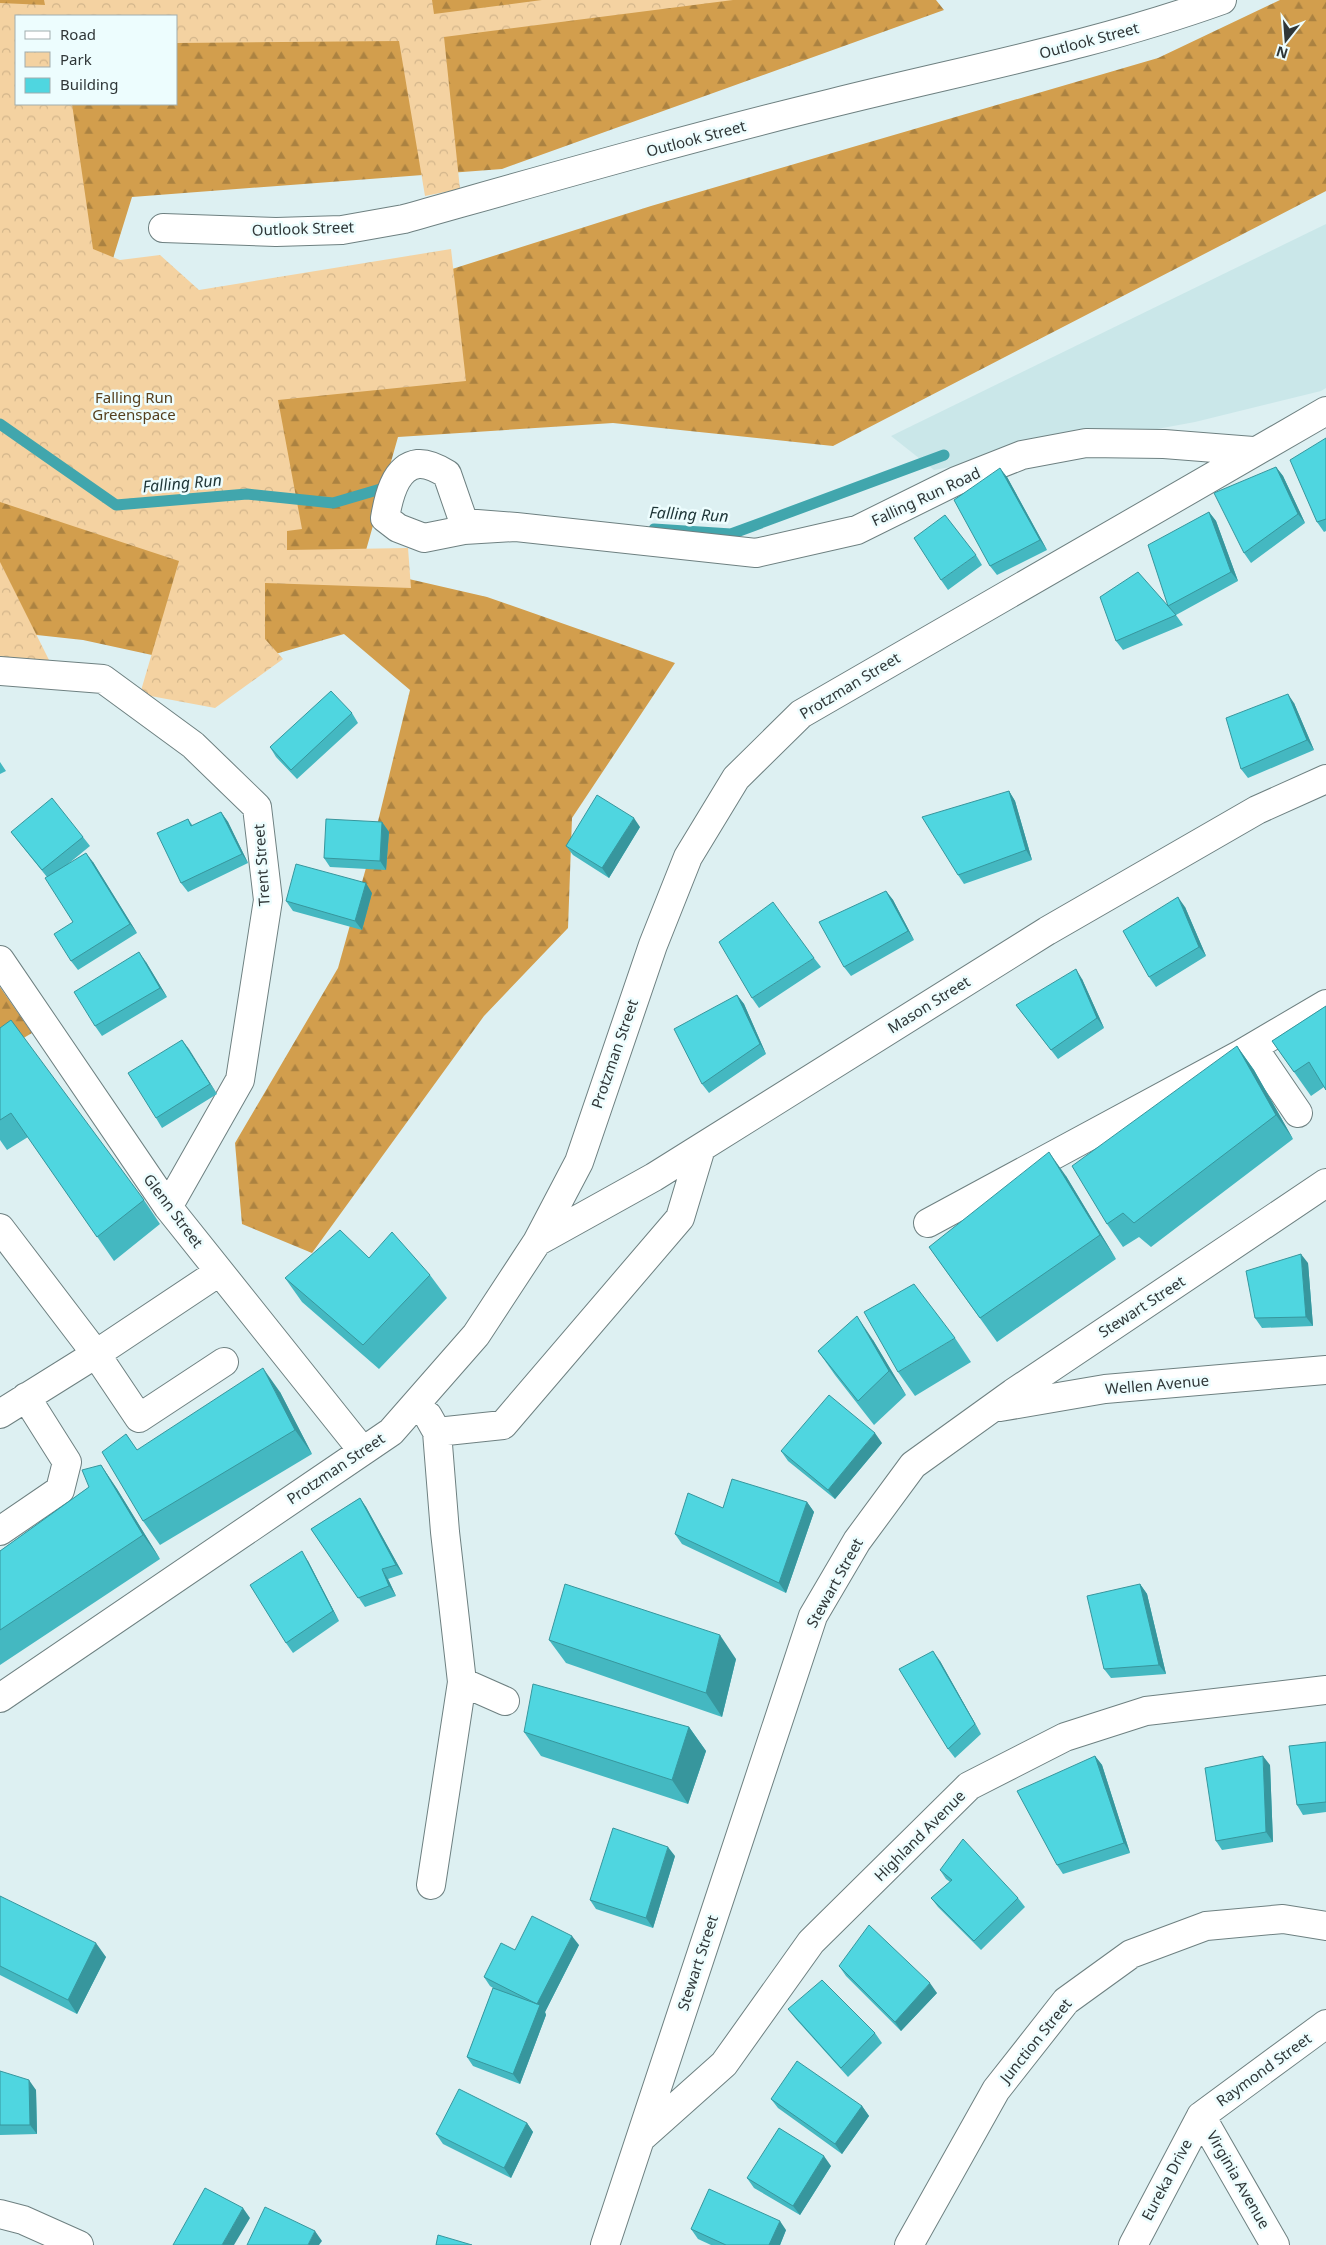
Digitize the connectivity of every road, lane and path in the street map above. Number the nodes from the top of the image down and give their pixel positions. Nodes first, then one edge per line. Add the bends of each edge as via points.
1 (1222, 0) edge
2 (163, 228) dead end
3 (1326, 411) edge
4 (1253, 451) junction
5 (516, 527) dead end
6 (0, 671) edge
7 (1326, 779) edge
8 (0, 960) edge
9 (1326, 1004) edge
10 (1253, 1047) junction
11 (1298, 1114) edge
12 (702, 1148) junction
13 (1326, 1183) edge
14 (168, 1207) junction
15 (928, 1223) dead end
16 (0, 1228) edge
17 (537, 1242) junction
18 (219, 1272) junction
19 (96, 1354) junction
20 (224, 1362) dead end
21 (1326, 1370) edge
22 (26, 1397) junction
23 (418, 1400) junction
24 (990, 1409) junction
25 (0, 1414) edge
26 (437, 1432) junction
27 (362, 1450) junction
28 (0, 1531) edge
29 (462, 1682) junction
30 (1326, 1690) edge
31 (0, 1698) edge
32 (505, 1702) dead end
33 (431, 1886) dead end
34 (1326, 1926) edge
35 (1326, 2024) edge
36 (1201, 2116) junction
37 (640, 2139) junction
38 (0, 2214) edge
39 (79, 2245) edge
40 (605, 2245) edge
41 (909, 2245) edge
42 (1133, 2245) edge
43 (1275, 2245) edge

1 - 2 street, Outlook Street via 1069,48 829,103 404,218 342,230 276,232
3 - 4 street
4 - 5 street, Falling Run Road via 1164,444 1086,443 1022,455 956,481 857,530 756,553
4 - 17 street, Protzman Street via 801,714 736,778 688,856 653,945 578,1162
6 - 14 street, Trent Street via 103,679 193,745 257,807 268,900 240,1080
7 - 12 street, Mason Street via 1257,810 1047,932
8 - 14 street, Glenn Street
9 - 10 street
10 - 11 street
10 - 15 street
12 - 17 street, Mason Street
12 - 26 street via 680,1218 503,1425
13 - 24 street, Stewart Street
14 - 18 street, Glenn Street
16 - 19 street
17 - 23 street, Protzman Street via 476,1336
18 - 19 street
18 - 27 street, Glenn Street
19 - 20 street via 140,1418
19 - 22 street
21 - 24 street, Wellen Avenue via 1105,1389
22 - 25 street
22 - 28 street via 67,1462 60,1490
23 - 26 street
23 - 27 street, Protzman Street via 391,1432
24 - 37 street, Stewart Street via 913,1465 858,1541 813,1616
26 - 29 street
27 - 31 street, Protzman Street
29 - 32 street
29 - 33 street
30 - 37 street, Highland Avenue via 1146,1711 1064,1737 970,1786 811,1942 724,2064
34 - 41 street, Junction Street via 1283,1920 1206,1926 1131,1954 1066,2001 996,2090
35 - 36 street, Raymond Street
36 - 42 street, Eureka Drive
36 - 43 street, Virginia Avenue
37 - 40 street, Stewart Street
38 - 39 street via 23,2220

